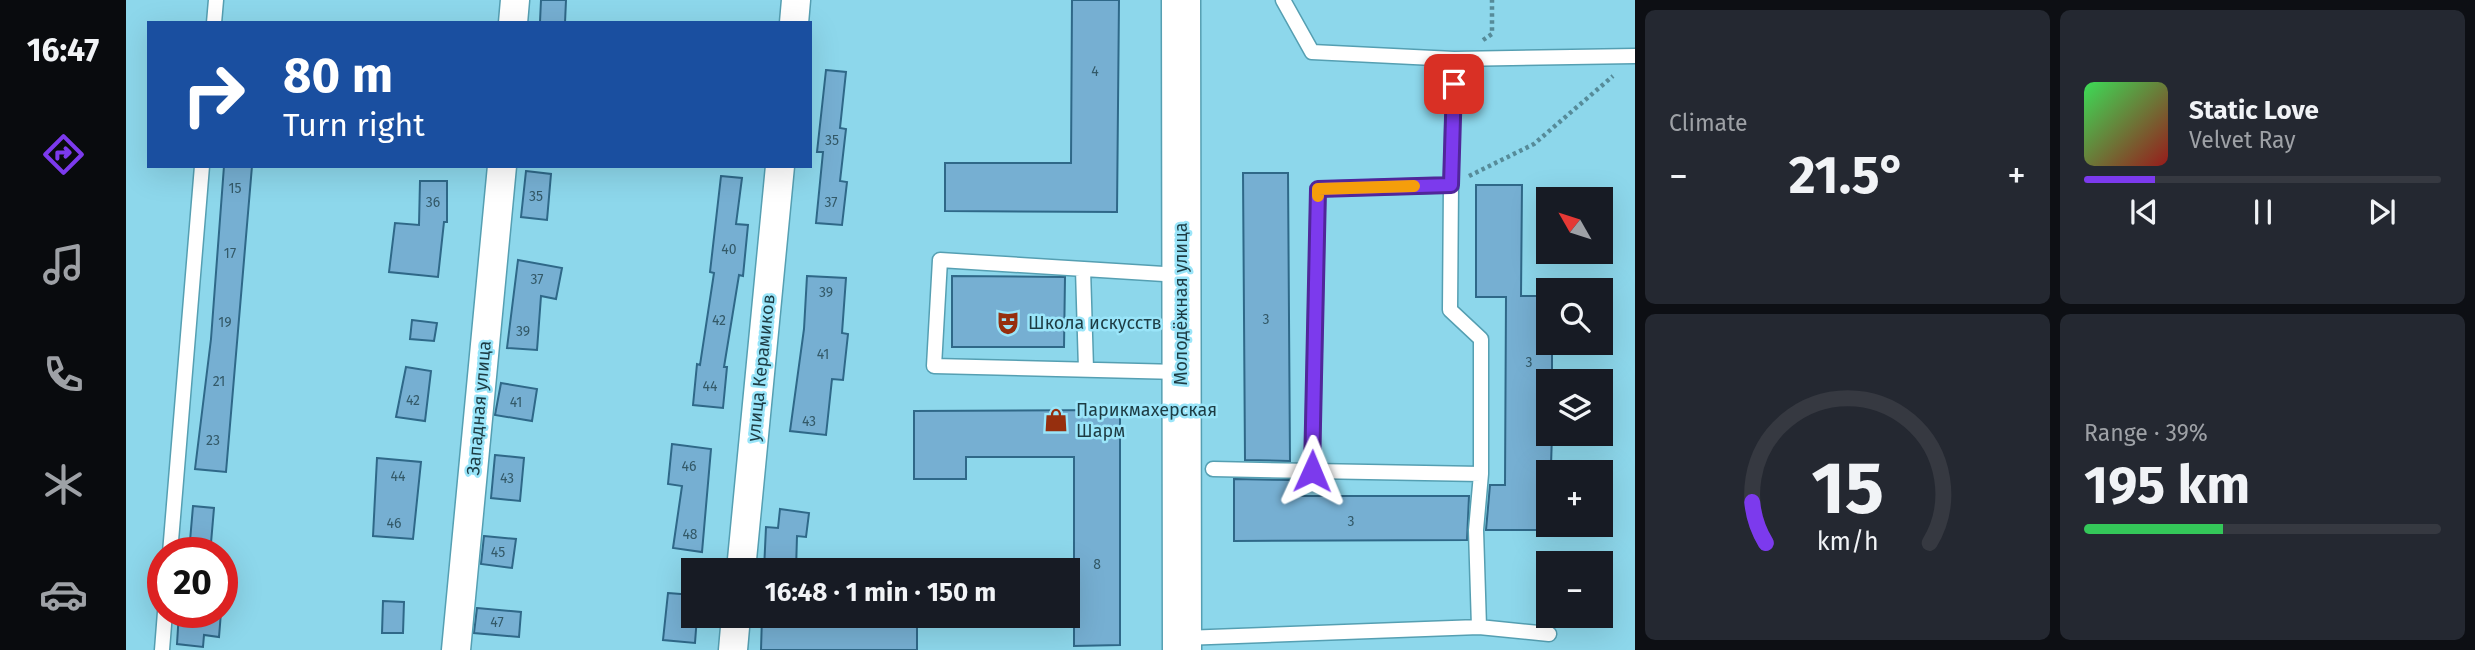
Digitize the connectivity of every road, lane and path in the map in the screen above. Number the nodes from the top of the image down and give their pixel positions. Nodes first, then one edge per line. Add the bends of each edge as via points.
1 (216, 0) edge
2 (515, 0) edge
3 (796, 0) edge
4 (1181, 0) edge
5 (1283, 0) edge
6 (1492, 0) edge
7 (214, 21) edge
8 (513, 21) edge
9 (794, 21) edge
10 (1635, 55) edge
11 (1454, 59) junction
12 (1615, 74) dead end
13 (202, 168) edge
14 (502, 168) edge
15 (780, 168) edge
16 (1451, 185) junction
17 (1083, 269) junction
18 (1181, 275) junction
19 (1086, 369) junction
20 (1181, 373) junction
21 (1213, 469) dead end
22 (1312, 471) junction
23 (1481, 474) junction
24 (171, 537) edge
25 (742, 558) edge
26 (164, 628) edge
27 (735, 628) edge
28 (1479, 628) junction
29 (1549, 634) dead end
30 (1182, 644) edge
31 (162, 650) edge
32 (456, 650) edge
33 (733, 650) edge

1 - 7 lane
2 - 8 street
3 - 9 street
4 - 18 street, Молодёжная улица
5 - 11 lane via 1312,52
6 - 11 path via 1492,34
10 - 11 lane
11 - 16 lane
12 - 16 path via 1534,144
13 - 24 lane
14 - 32 street, Западная улица
15 - 25 street, улица Керамиков
16 - 22 lane via 1318,189
16 - 23 lane via 1450,310 1481,339
17 - 18 lane
17 - 19 lane
17 - 19 lane via 940,260 934,366
18 - 20 street, Молодёжная улица
19 - 20 lane
20 - 30 street, Молодёжная улица
21 - 22 lane
22 - 23 lane
23 - 28 lane via 1476,530
26 - 31 lane
27 - 33 street
28 - 29 lane
28 - 30 lane

